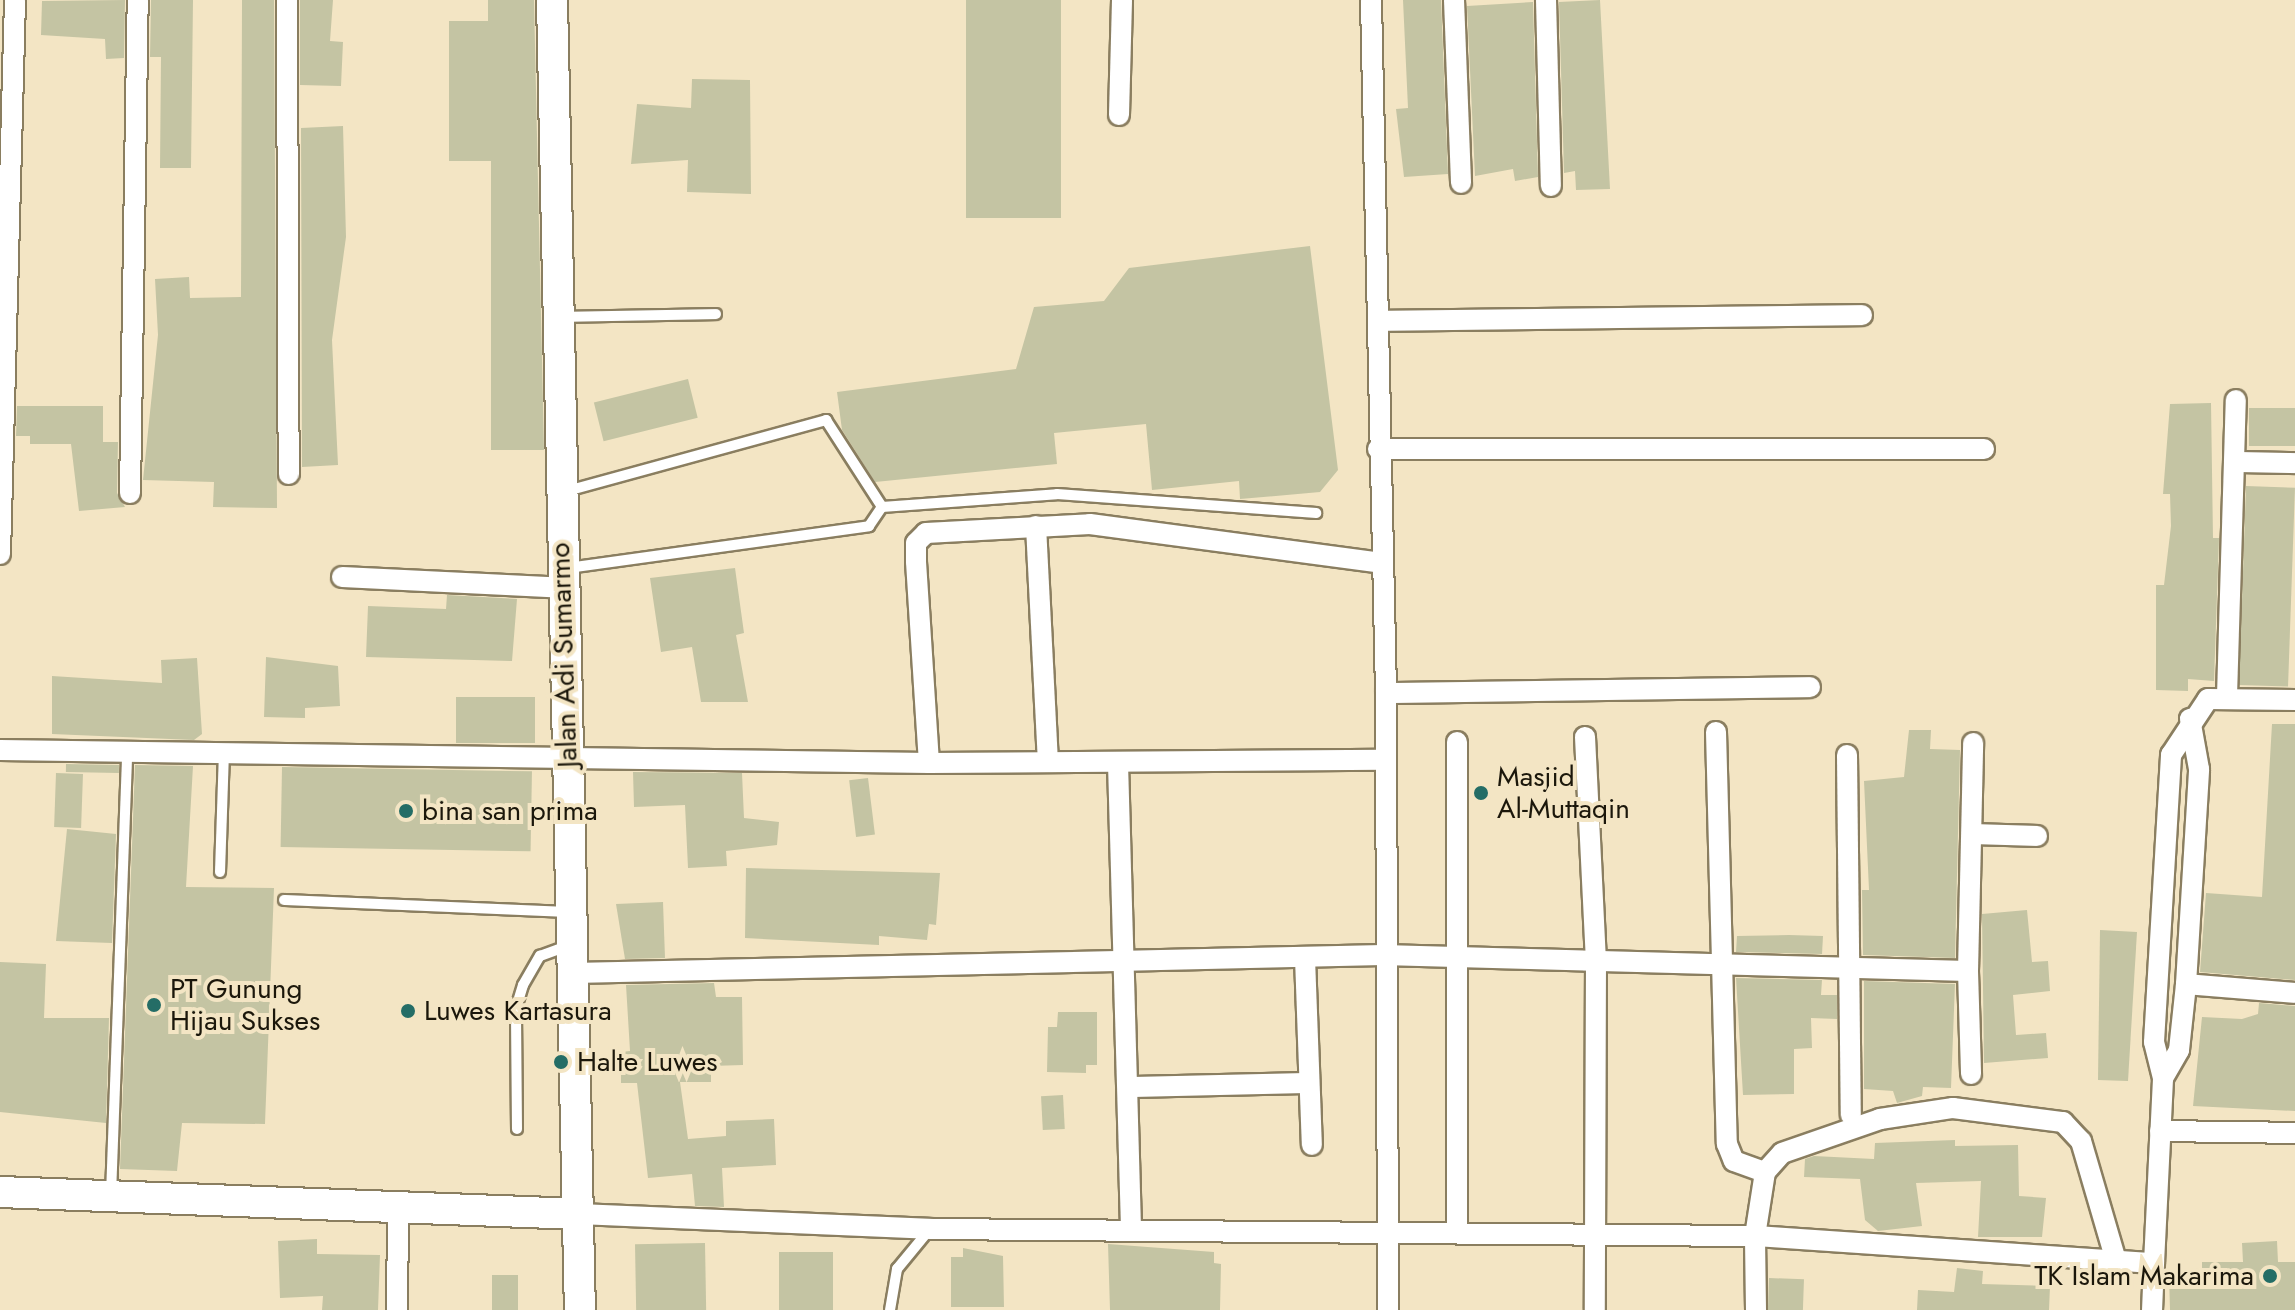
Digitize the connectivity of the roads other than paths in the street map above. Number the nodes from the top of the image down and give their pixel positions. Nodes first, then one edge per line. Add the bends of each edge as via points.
1 (15, 0) edge
2 (138, 0) edge
3 (287, 0) edge
4 (552, 0) edge
5 (1122, 0) edge
6 (1371, 0) edge
7 (1454, 0) edge
8 (1546, 0) edge
9 (1119, 115) dead end
10 (1461, 183) dead end
11 (1551, 186) dead end
12 (716, 314) dead end
13 (1862, 315) dead end
14 (556, 317) junction
15 (1379, 321) junction
16 (2236, 400) dead end
17 (1378, 449) junction
18 (1984, 449) dead end
19 (2236, 462) junction
20 (2295, 463) edge
21 (289, 474) dead end
22 (559, 475) junction
23 (130, 493) dead end
24 (882, 507) junction
25 (1316, 513) dead end
26 (1036, 526) junction
27 (0, 554) edge
28 (1381, 563) junction
29 (342, 577) dead end
30 (563, 578) junction
31 (1810, 687) dead end
32 (1386, 693) junction
33 (2227, 696) junction
34 (2295, 700) edge
35 (2190, 719) junction
36 (1716, 732) dead end
37 (1585, 737) dead end
38 (1457, 742) dead end
39 (1973, 743) dead end
40 (0, 750) edge
41 (127, 752) junction
42 (224, 754) junction
43 (1847, 755) dead end
44 (567, 759) junction
45 (1383, 760) junction
46 (1048, 761) junction
47 (929, 763) junction
48 (1118, 763) junction
49 (1974, 834) junction
50 (2037, 836) dead end
51 (220, 872) dead end
52 (2161, 898) junction
53 (284, 900) dead end
54 (2190, 900) junction
55 (571, 912) junction
56 (1383, 955) junction
57 (1454, 955) junction
58 (1305, 958) junction
59 (572, 959) junction
60 (1596, 960) junction
61 (1725, 964) junction
62 (1126, 965) junction
63 (1849, 970) junction
64 (1968, 971) junction
65 (2186, 984) junction
66 (2295, 993) edge
67 (1971, 1074) dead end
68 (2163, 1078) junction
69 (1307, 1083) junction
70 (1132, 1087) junction
71 (1851, 1115) dead end
72 (517, 1129) dead end
73 (2160, 1131) junction
74 (2295, 1133) edge
75 (1312, 1145) dead end
76 (1765, 1172) junction
77 (0, 1192) edge
78 (111, 1197) junction
79 (398, 1210) junction
80 (577, 1214) junction
81 (1131, 1226) junction
82 (1384, 1228) junction
83 (930, 1229) junction
84 (1457, 1230) junction
85 (1595, 1231) junction
86 (1755, 1236) junction
87 (2116, 1261) junction
88 (2154, 1263) junction
89 (397, 1310) edge
90 (580, 1310) edge
91 (890, 1310) edge
92 (1388, 1310) edge
93 (1595, 1310) edge
94 (1756, 1310) edge
95 (2152, 1310) edge

1 - 27 street
2 - 23 street
3 - 21 street
4 - 14 main road, Jalan Adi Sumarmo
5 - 9 street
6 - 15 street
7 - 10 street
8 - 11 street
12 - 14 lane
13 - 15 street
14 - 22 main road, Jalan Adi Sumarmo
15 - 17 street
16 - 19 street
17 - 18 street
17 - 28 street
19 - 20 street
19 - 33 street
22 - 24 lane via 826,420
22 - 30 main road, Jalan Adi Sumarmo
24 - 25 lane via 1117,494
24 - 30 lane via 869,526
26 - 28 street via 1090,524
26 - 46 street
26 - 47 street via 926,533 916,543
28 - 32 street
29 - 30 street
30 - 44 main road, Jalan Adi Sumarmo
31 - 32 street
32 - 45 street
33 - 34 street
33 - 35 street via 2208,699
35 - 52 street via 2171,755
35 - 54 street via 2199,769
36 - 61 street
37 - 60 street
38 - 57 street
39 - 49 street
40 - 41 street
41 - 42 street
41 - 78 lane
42 - 44 street
42 - 51 lane
43 - 63 street
44 - 47 street
44 - 55 main road, Jalan Adi Sumarmo
45 - 48 street
45 - 56 street
46 - 47 street
46 - 48 street
48 - 62 street
49 - 50 street
49 - 64 street
52 - 54 street
52 - 68 street via 2154,1042
53 - 55 lane
54 - 65 street
55 - 59 main road, Jalan Adi Sumarmo
56 - 57 street
56 - 58 street
56 - 82 street
57 - 60 street
57 - 84 street
58 - 62 street
58 - 69 street
59 - 62 street
59 - 72 lane via 540,956 523,985 516,1008
59 - 80 main road, Jalan Adi Sumarmo
60 - 61 street
60 - 85 street
61 - 63 street
61 - 76 street via 1727,1144 1734,1161
62 - 70 street
63 - 64 street
63 - 71 street
64 - 67 street
65 - 66 street
65 - 68 street via 2179,1050
68 - 73 street
69 - 70 street
69 - 75 street
70 - 81 street
73 - 74 street
73 - 88 street
76 - 86 street
76 - 87 street via 1811,1138 1880,1119 1953,1108 2045,1115 2081,1141
77 - 78 main road
78 - 79 main road
79 - 80 main road
79 - 89 street
80 - 83 street
80 - 90 main road, Jalan Adi Sumarmo
81 - 82 street
81 - 83 street
82 - 84 street
82 - 92 street
83 - 91 lane via 897,1269
84 - 85 street
85 - 86 street
85 - 93 street
86 - 87 street
86 - 94 street
87 - 88 street
88 - 95 street

